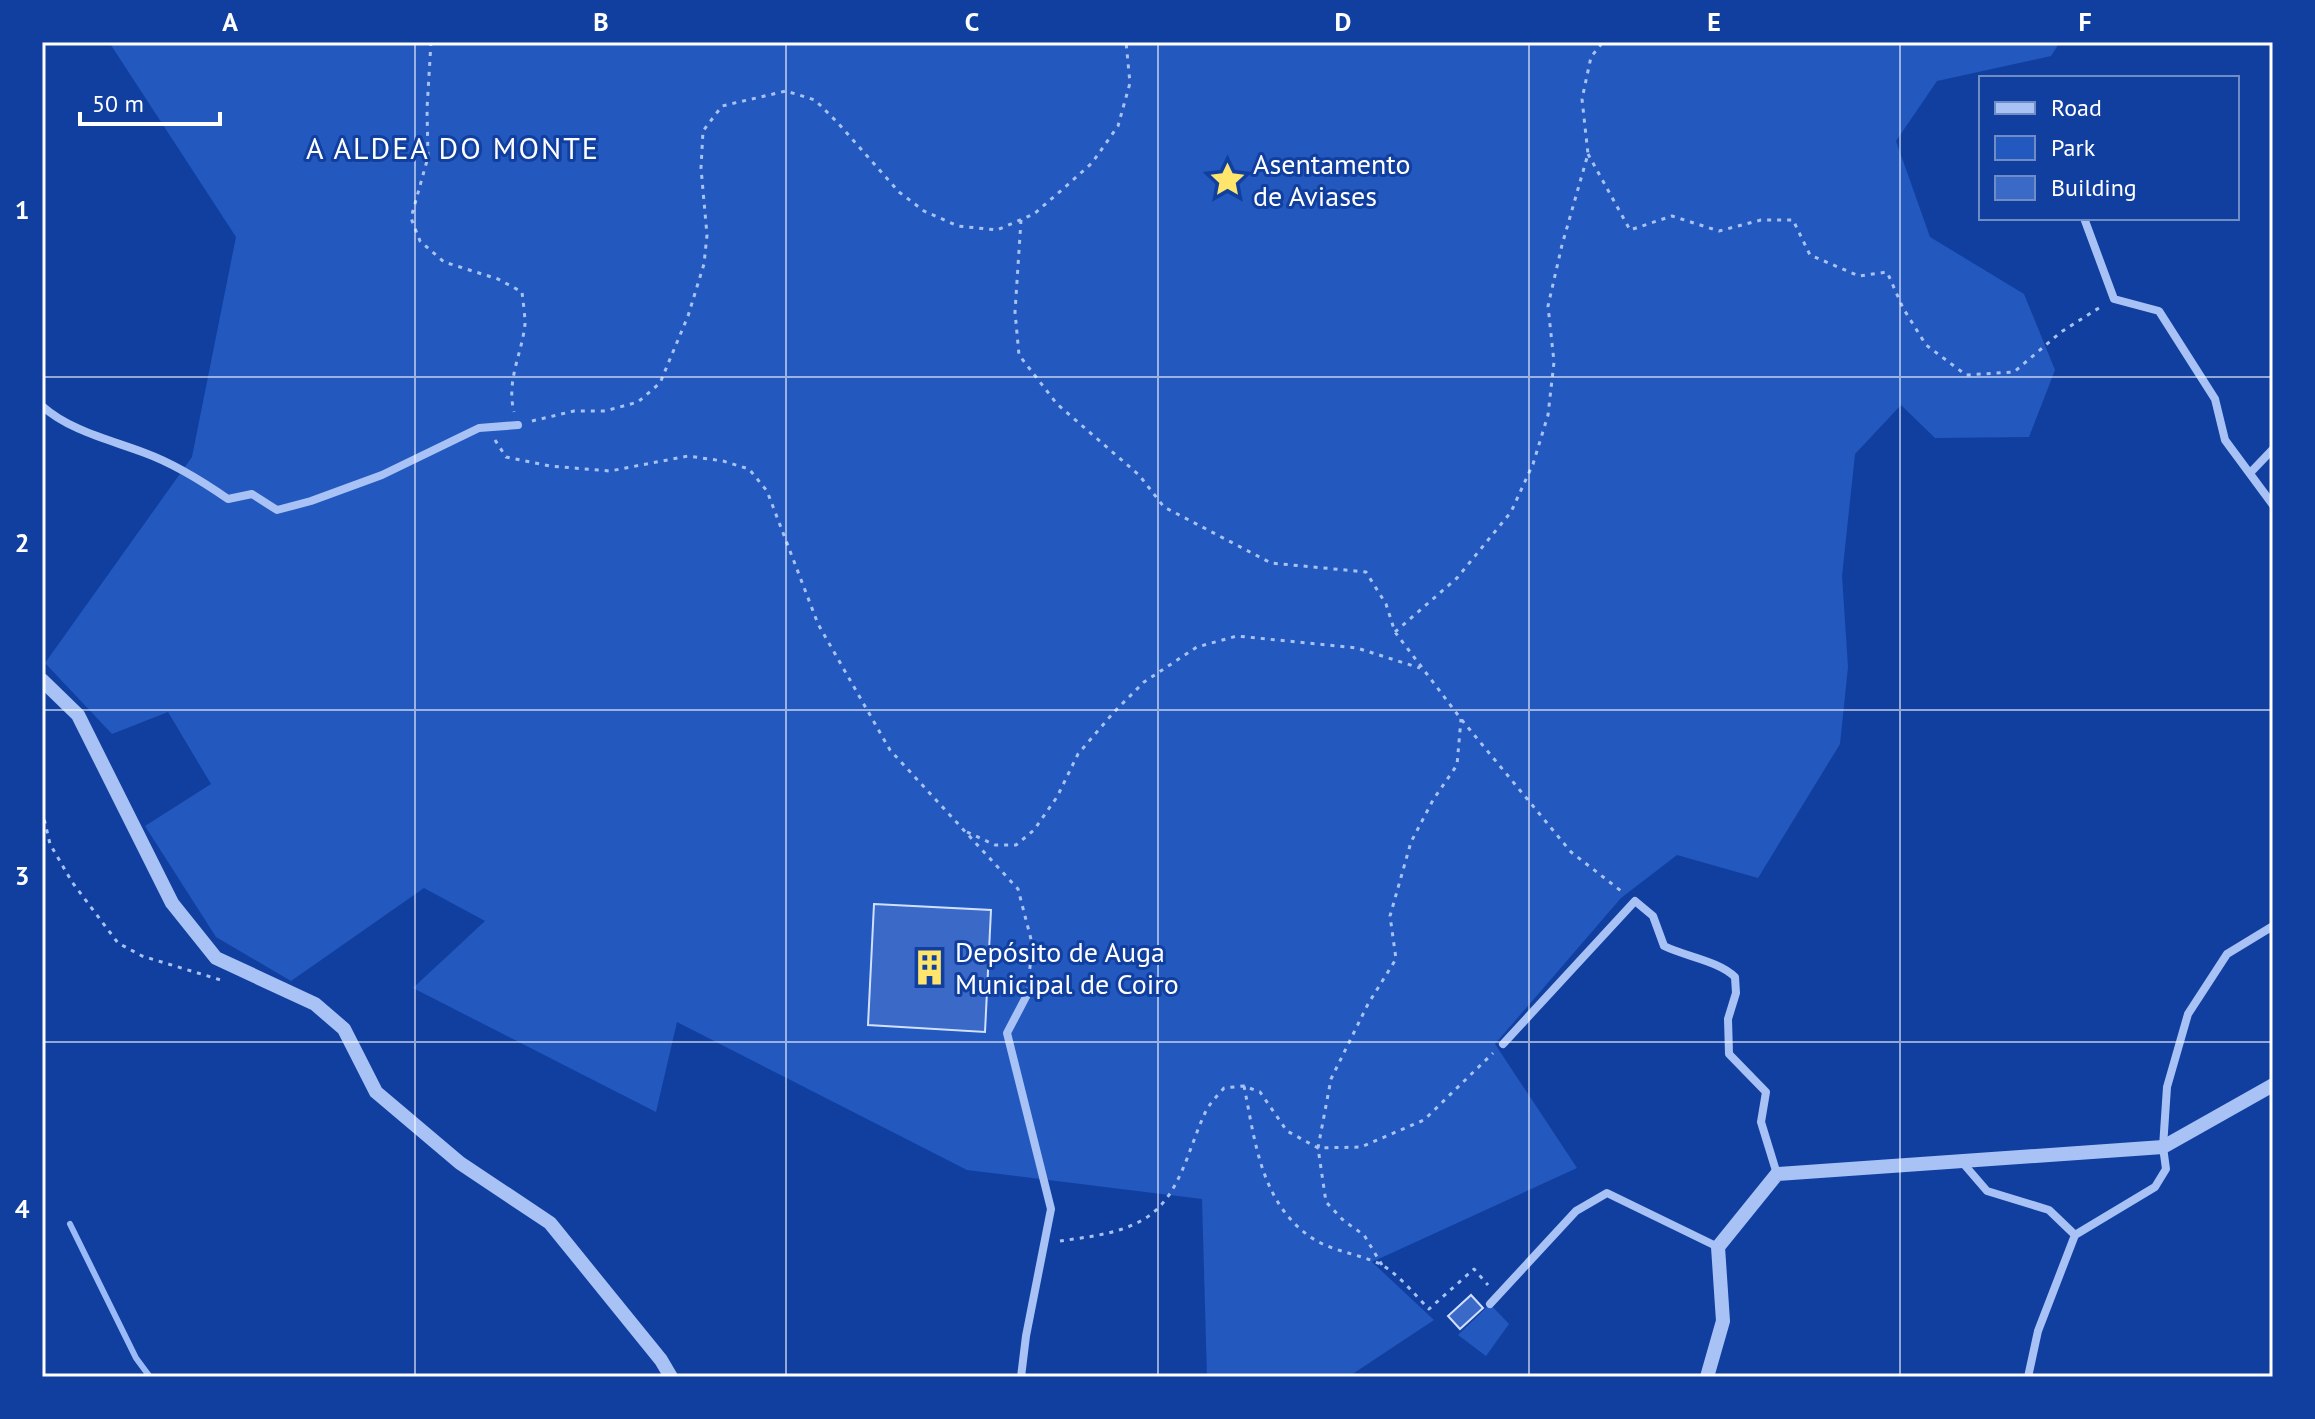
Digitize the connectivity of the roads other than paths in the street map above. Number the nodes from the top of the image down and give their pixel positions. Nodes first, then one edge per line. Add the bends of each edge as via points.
1 (2085, 220) edge
2 (42, 406) edge
3 (518, 425) road end
4 (2273, 449) edge
5 (2251, 472) junction
6 (2273, 505) edge
7 (42, 680) edge
8 (2273, 926) edge
9 (1029, 991) road end
10 (1503, 1044) road end
11 (2273, 1085) edge
12 (2163, 1147) junction
13 (1962, 1162) junction
14 (1777, 1174) junction
15 (2075, 1235) junction
16 (1718, 1247) junction
17 (1490, 1304) dead end
18 (671, 1377) edge
19 (1021, 1377) edge
20 (1707, 1377) edge
21 (2028, 1377) edge

1 - 5 street via 2114,299 2159,311 2215,399 2225,440
2 - 3 street via 93,435 196,477 228,499 252,494 277,510 382,475 479,428
4 - 5 street
5 - 6 street
7 - 18 street via 78,715 172,903 216,958 315,1004 344,1029 376,1092 460,1163 550,1223
8 - 12 street via 2227,954 2188,1014 2167,1087
9 - 19 street via 1007,1033 1051,1209
10 - 14 street via 1635,901 1653,916 1664,946 1725,967 1735,977 1729,1054 1766,1092 1761,1122
11 - 12 street
12 - 13 street
12 - 15 street via 2166,1169 2155,1187
13 - 14 street
13 - 15 street via 1987,1191 2049,1210
14 - 16 street
15 - 21 street via 2038,1331
16 - 17 street via 1607,1193 1576,1211
16 - 20 street via 1723,1321

